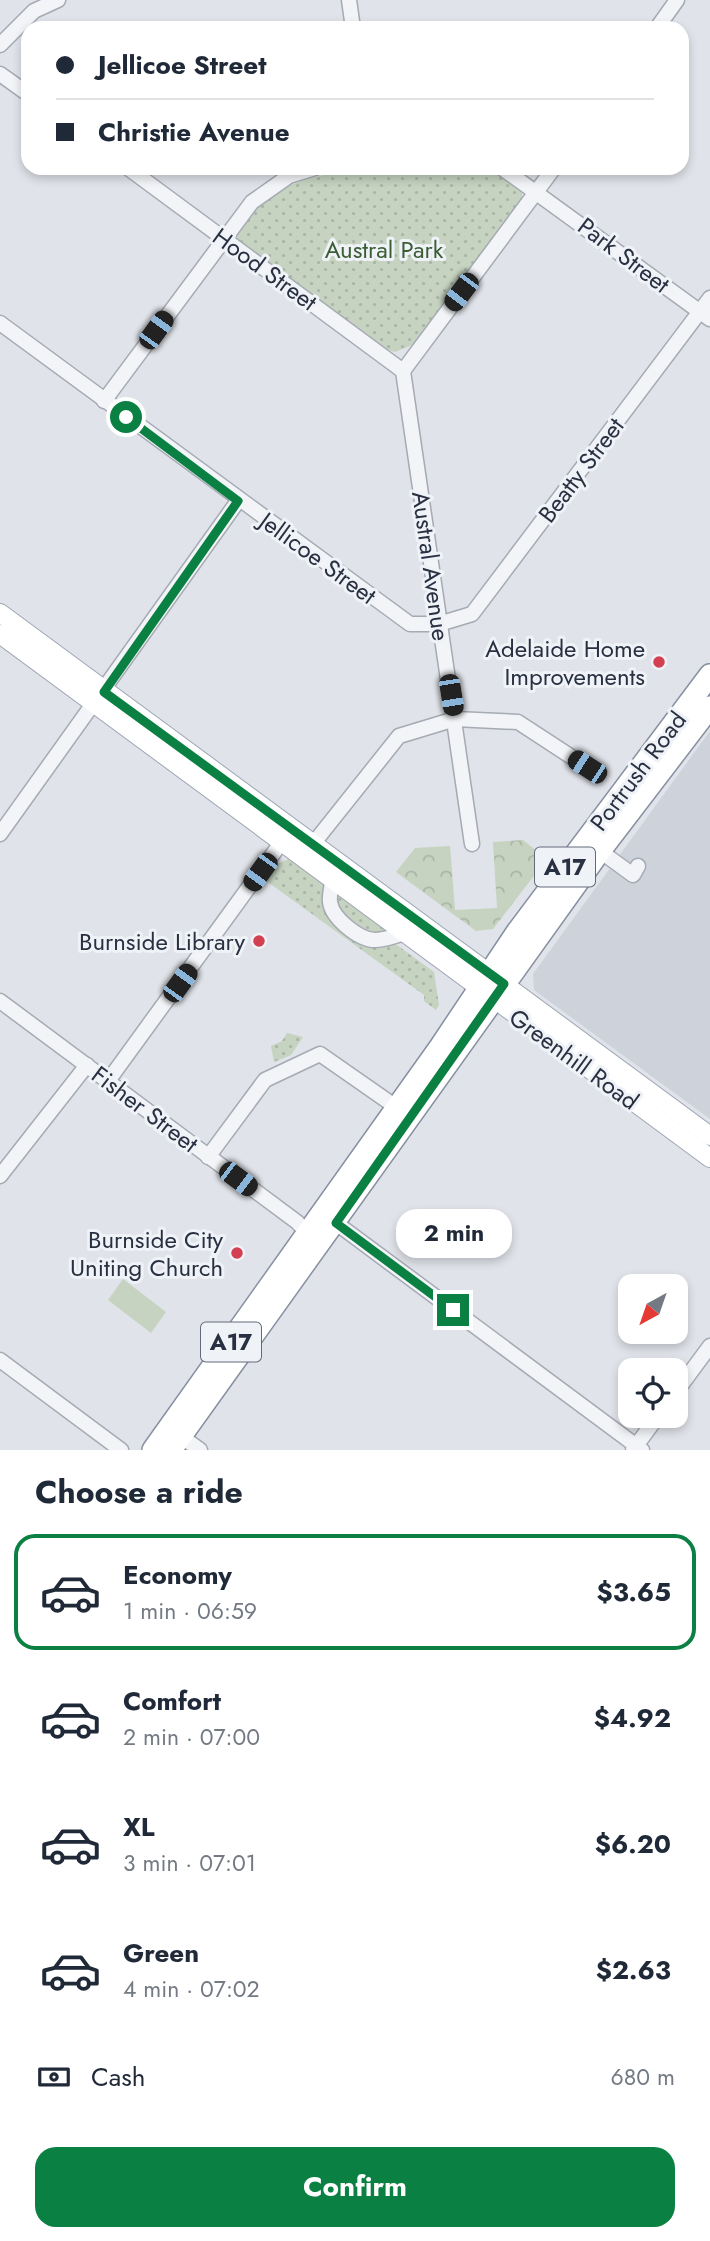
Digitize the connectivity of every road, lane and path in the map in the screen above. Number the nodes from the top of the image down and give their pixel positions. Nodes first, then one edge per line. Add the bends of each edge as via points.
1 (58, 0) edge
2 (349, 0) edge
3 (677, 0) edge
4 (24, 21) edge
5 (352, 21) edge
6 (662, 21) edge
7 (21, 24) edge
8 (0, 45) edge
9 (0, 74) edge
10 (21, 89) edge
11 (137, 175) edge
12 (292, 175) edge
13 (513, 175) edge
14 (549, 175) edge
15 (537, 191) junction
16 (223, 239) junction
17 (710, 298) edge
18 (705, 316) edge
19 (0, 323) edge
20 (402, 371) junction
21 (104, 401) junction
22 (238, 501) junction
23 (0, 613) edge
24 (439, 624) junction
25 (0, 634) edge
26 (710, 674) edge
27 (99, 698) junction
28 (710, 707) edge
29 (455, 719) junction
30 (587, 767) dead end
31 (0, 834) edge
32 (287, 835) junction
33 (313, 844) junction
34 (472, 844) dead end
35 (600, 851) junction
36 (638, 866) dead end
37 (332, 880) junction
38 (402, 934) junction
39 (491, 987) junction
40 (0, 1001) edge
41 (87, 1065) junction
42 (108, 1081) junction
43 (396, 1107) junction
44 (710, 1136) edge
45 (208, 1157) junction
46 (710, 1158) edge
47 (0, 1176) edge
48 (336, 1223) junction
49 (313, 1241) junction
50 (710, 1346) edge
51 (0, 1360) edge
52 (688, 1376) edge
53 (650, 1428) edge
54 (174, 1438) edge
55 (637, 1448) edge
56 (121, 1450) edge
57 (153, 1450) edge
58 (200, 1450) edge

1 - 4 street
2 - 5 street
3 - 6 street
7 - 8 street
9 - 10 street
11 - 16 street, Hood Street
12 - 16 street via 252,202
13 - 15 street, Park Street
14 - 15 street
15 - 18 street, Park Street
15 - 20 street
16 - 20 street, Hood Street
16 - 21 street
17 - 18 street, Beatty Street
18 - 24 street, Beatty Street via 472,614
19 - 21 street, Jellicoe Street
20 - 24 street, Austral Avenue
21 - 22 street, Jellicoe Street
22 - 24 street, Jellicoe Street via 410,624
22 - 27 street
23 - 27 main road, Greenhill Road
24 - 29 street, Austral Avenue
25 - 27 main road, Greenhill Road
26 - 39 highway, Portrush Road / A17 via 550,886
27 - 31 street
27 - 32 main road, Greenhill Road
28 - 35 highway, Portrush Road / A17
29 - 30 street via 518,722
29 - 33 street via 399,736
29 - 34 street, Austral Avenue
32 - 33 main road, Greenhill Road
32 - 37 main road, Greenhill Road
32 - 42 street
33 - 39 main road, Greenhill Road
35 - 36 street via 633,875
35 - 39 highway, Portrush Road / A17
37 - 38 main road, Greenhill Road
37 - 38 street via 330,903 335,916 374,940
38 - 39 main road, Greenhill Road
39 - 43 highway, Portrush Road / A17
39 - 44 main road, Greenhill Road
39 - 46 main road, Greenhill Road
39 - 48 highway, Portrush Road / A17
40 - 41 street, Fisher Street
41 - 42 street, Fisher Street
41 - 47 street
42 - 45 street, Fisher Street
43 - 45 street via 320,1054 265,1080
43 - 49 highway, Portrush Road / A17
45 - 49 street, Fisher Street
48 - 49 highway, Portrush Road / A17
48 - 55 street
49 - 54 highway, Portrush Road / A17
50 - 52 street
51 - 56 street
53 - 55 street
54 - 57 highway, Portrush Road / A17
54 - 58 street

